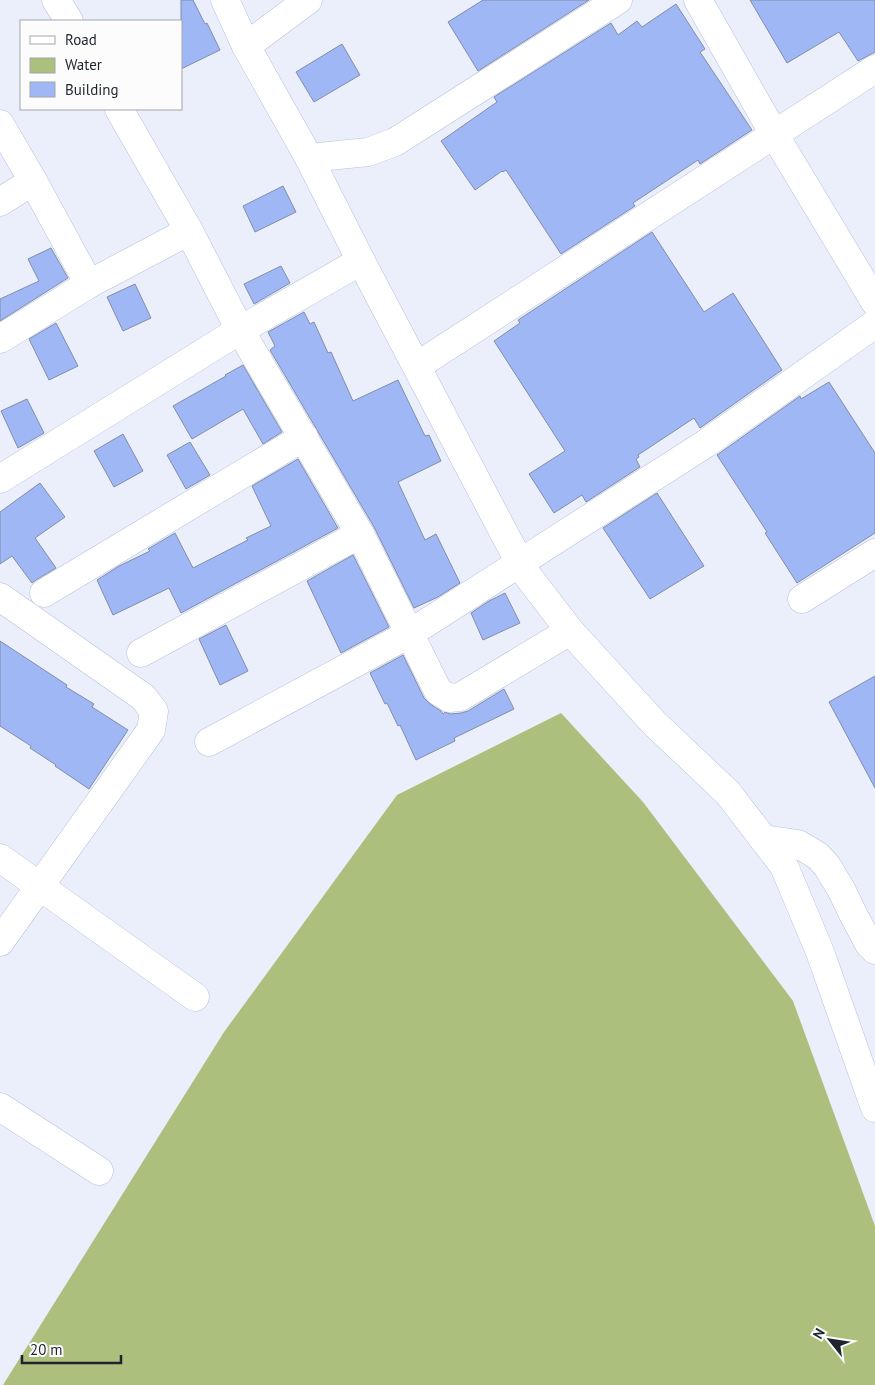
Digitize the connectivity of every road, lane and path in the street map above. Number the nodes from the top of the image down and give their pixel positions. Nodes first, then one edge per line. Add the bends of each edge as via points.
1 (56, 0) edge
2 (225, 0) edge
3 (308, 0) edge
4 (618, 0) edge
5 (698, 0) edge
6 (68, 20) edge
7 (246, 46) junction
8 (875, 69) edge
9 (120, 110) edge
10 (0, 124) edge
11 (774, 134) junction
12 (310, 158) junction
13 (33, 181) junction
14 (0, 202) edge
15 (189, 231) junction
16 (361, 261) junction
17 (89, 284) junction
18 (875, 302) edge
19 (875, 324) edge
20 (240, 330) junction
21 (0, 339) edge
22 (417, 366) junction
23 (304, 437) junction
24 (0, 479) edge
25 (360, 534) junction
26 (875, 552) edge
27 (520, 564) junction
28 (44, 593) dead end
29 (0, 598) edge
30 (802, 600) dead end
31 (570, 631) junction
32 (409, 634) junction
33 (141, 653) dead end
34 (209, 742) dead end
35 (763, 839) junction
36 (0, 858) edge
37 (40, 885) junction
38 (0, 942) edge
39 (875, 950) edge
40 (195, 997) dead end
41 (867, 1051) edge
42 (0, 1107) edge
43 (875, 1108) edge
44 (100, 1171) dead end

1 - 6 street
2 - 7 street
3 - 7 street
4 - 12 street via 395,142 368,152
5 - 11 street
7 - 12 street
8 - 11 street
9 - 15 street
10 - 13 street
11 - 18 street
11 - 22 street
12 - 16 street
13 - 14 street
13 - 17 street
15 - 17 street
15 - 20 street
16 - 20 street
16 - 22 street
17 - 21 street
19 - 27 street via 705,444
20 - 23 street
20 - 24 street
22 - 27 street
23 - 25 street
23 - 28 street
25 - 32 street
25 - 33 street
26 - 30 street
27 - 31 street
27 - 32 street
29 - 37 street via 143,696 154,711 151,730
31 - 32 street via 460,697 448,698 438,691
31 - 35 street via 654,723 728,793
32 - 34 street
35 - 39 street via 798,844 818,856 841,889
35 - 41 street via 784,866
36 - 37 street
37 - 38 street
37 - 40 street
41 - 43 street
42 - 44 street

